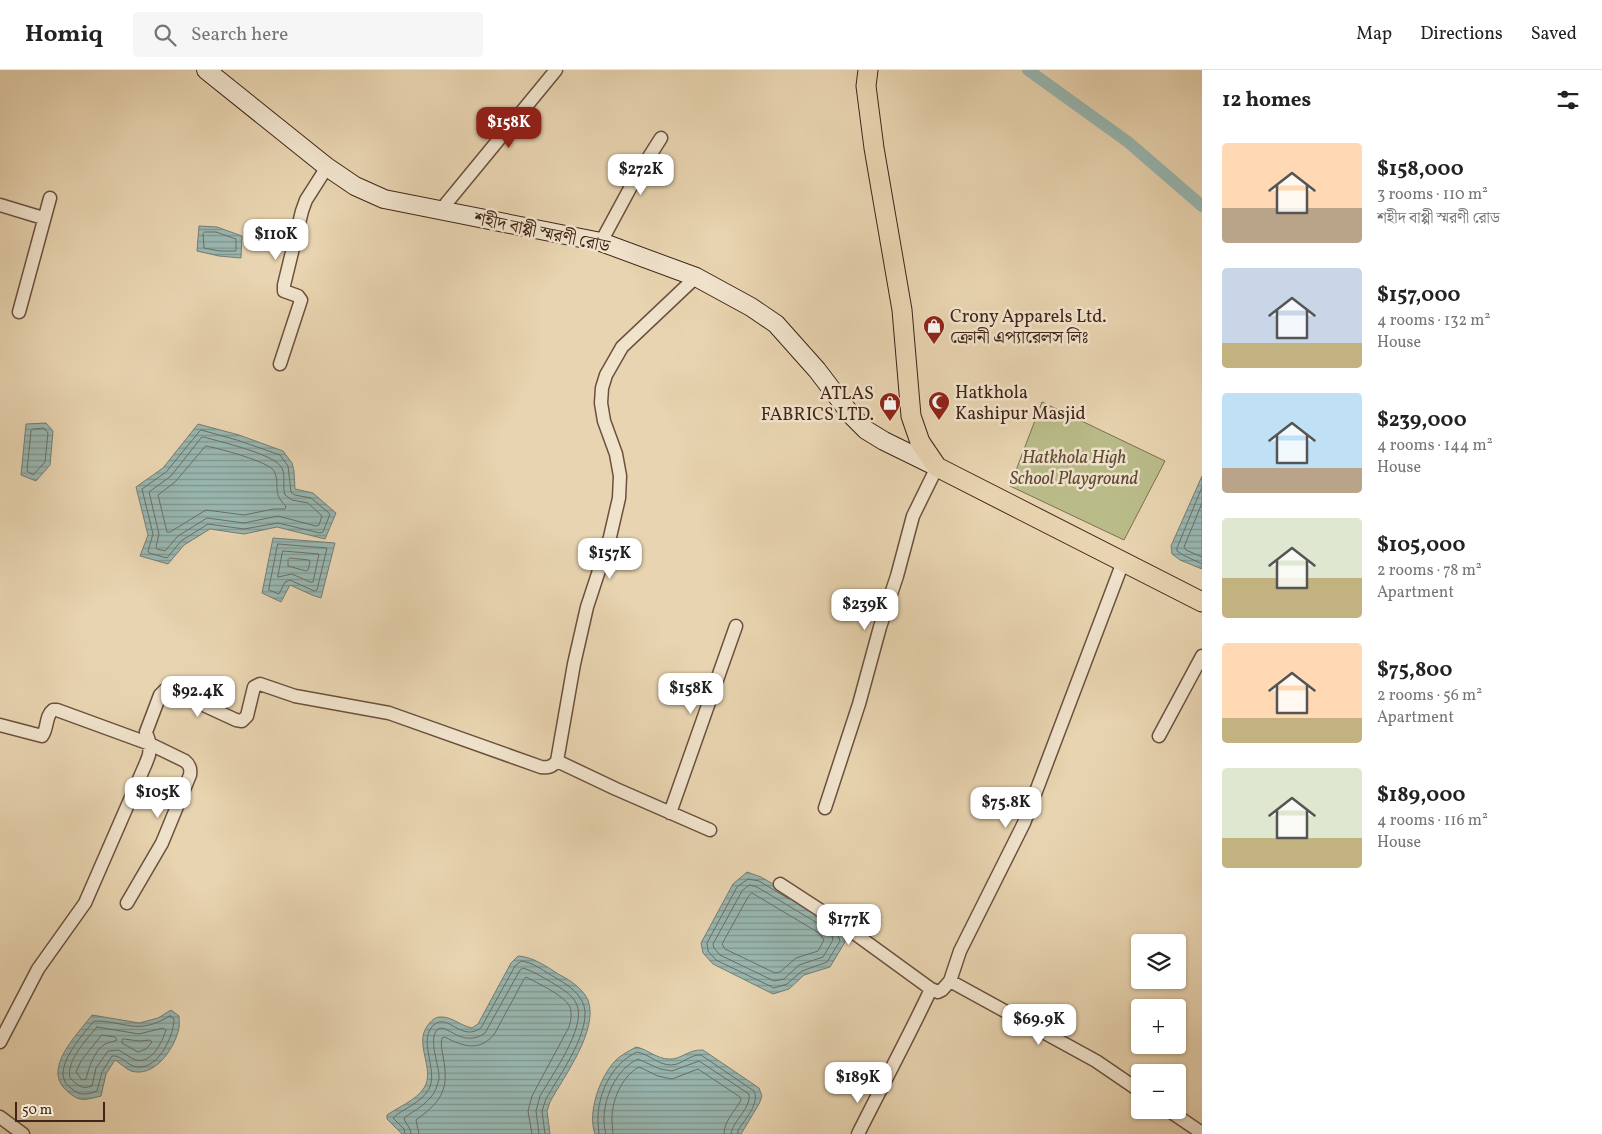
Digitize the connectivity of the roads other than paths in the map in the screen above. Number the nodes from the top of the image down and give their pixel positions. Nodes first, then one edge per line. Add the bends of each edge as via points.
1 (206, 70) edge
2 (556, 70) edge
3 (868, 70) edge
4 (661, 138) dead end
5 (327, 167) junction
6 (50, 198) dead end
7 (0, 205) edge
8 (440, 211) junction
9 (43, 218) junction
10 (601, 242) junction
11 (696, 277) junction
12 (18, 312) dead end
13 (280, 364) dead end
14 (937, 467) junction
15 (1123, 562) junction
16 (1202, 602) edge
17 (736, 626) dead end
18 (1202, 656) edge
19 (0, 725) edge
20 (1159, 736) dead end
21 (150, 744) junction
22 (556, 761) junction
23 (825, 808) dead end
24 (670, 813) junction
25 (710, 830) dead end
26 (780, 884) dead end
27 (127, 903) dead end
28 (950, 982) junction
29 (931, 990) junction
30 (0, 1042) edge
31 (1131, 1085) edge
32 (0, 1117) edge
33 (1181, 1119) edge
34 (1202, 1133) edge
35 (23, 1134) edge
36 (858, 1134) edge

1 - 5 street, শহীদ বাপ্পী স্মরণী রোড
2 - 8 street
3 - 14 main road via 866,86 874,148 902,310 911,416 920,442
4 - 10 street
5 - 8 street, শহীদ বাপ্পী স্মরণী রোড via 355,186 384,199
5 - 13 street via 306,200 284,285 284,291 301,300
6 - 9 street
7 - 9 street
8 - 10 street, শহীদ বাপ্পী স্মরণী রোড
9 - 12 street
10 - 11 street, শহীদ বাপ্পী স্মরণী রোড
11 - 14 street, শহীদ বাপ্পী স্মরণী রোড via 776,324 866,430
11 - 22 street via 622,347 602,388 604,421 620,476 619,498 587,607
14 - 15 main road
14 - 23 street via 913,516 859,704
15 - 16 main road
15 - 28 street via 1024,824 960,952
17 - 24 street
18 - 20 street
19 - 21 street via 42,736 50,712 56,710
21 - 22 street via 146,732 165,690 242,722 247,716 254,687 260,684 295,696 389,713 541,767 548,768
21 - 27 street via 185,761 190,775 162,843
21 - 30 street via 146,763 85,903 38,968
22 - 24 street
24 - 25 street
26 - 29 street via 843,924
28 - 29 street via 938,992
28 - 31 street via 1096,1062
29 - 36 street
32 - 35 street
33 - 34 street

